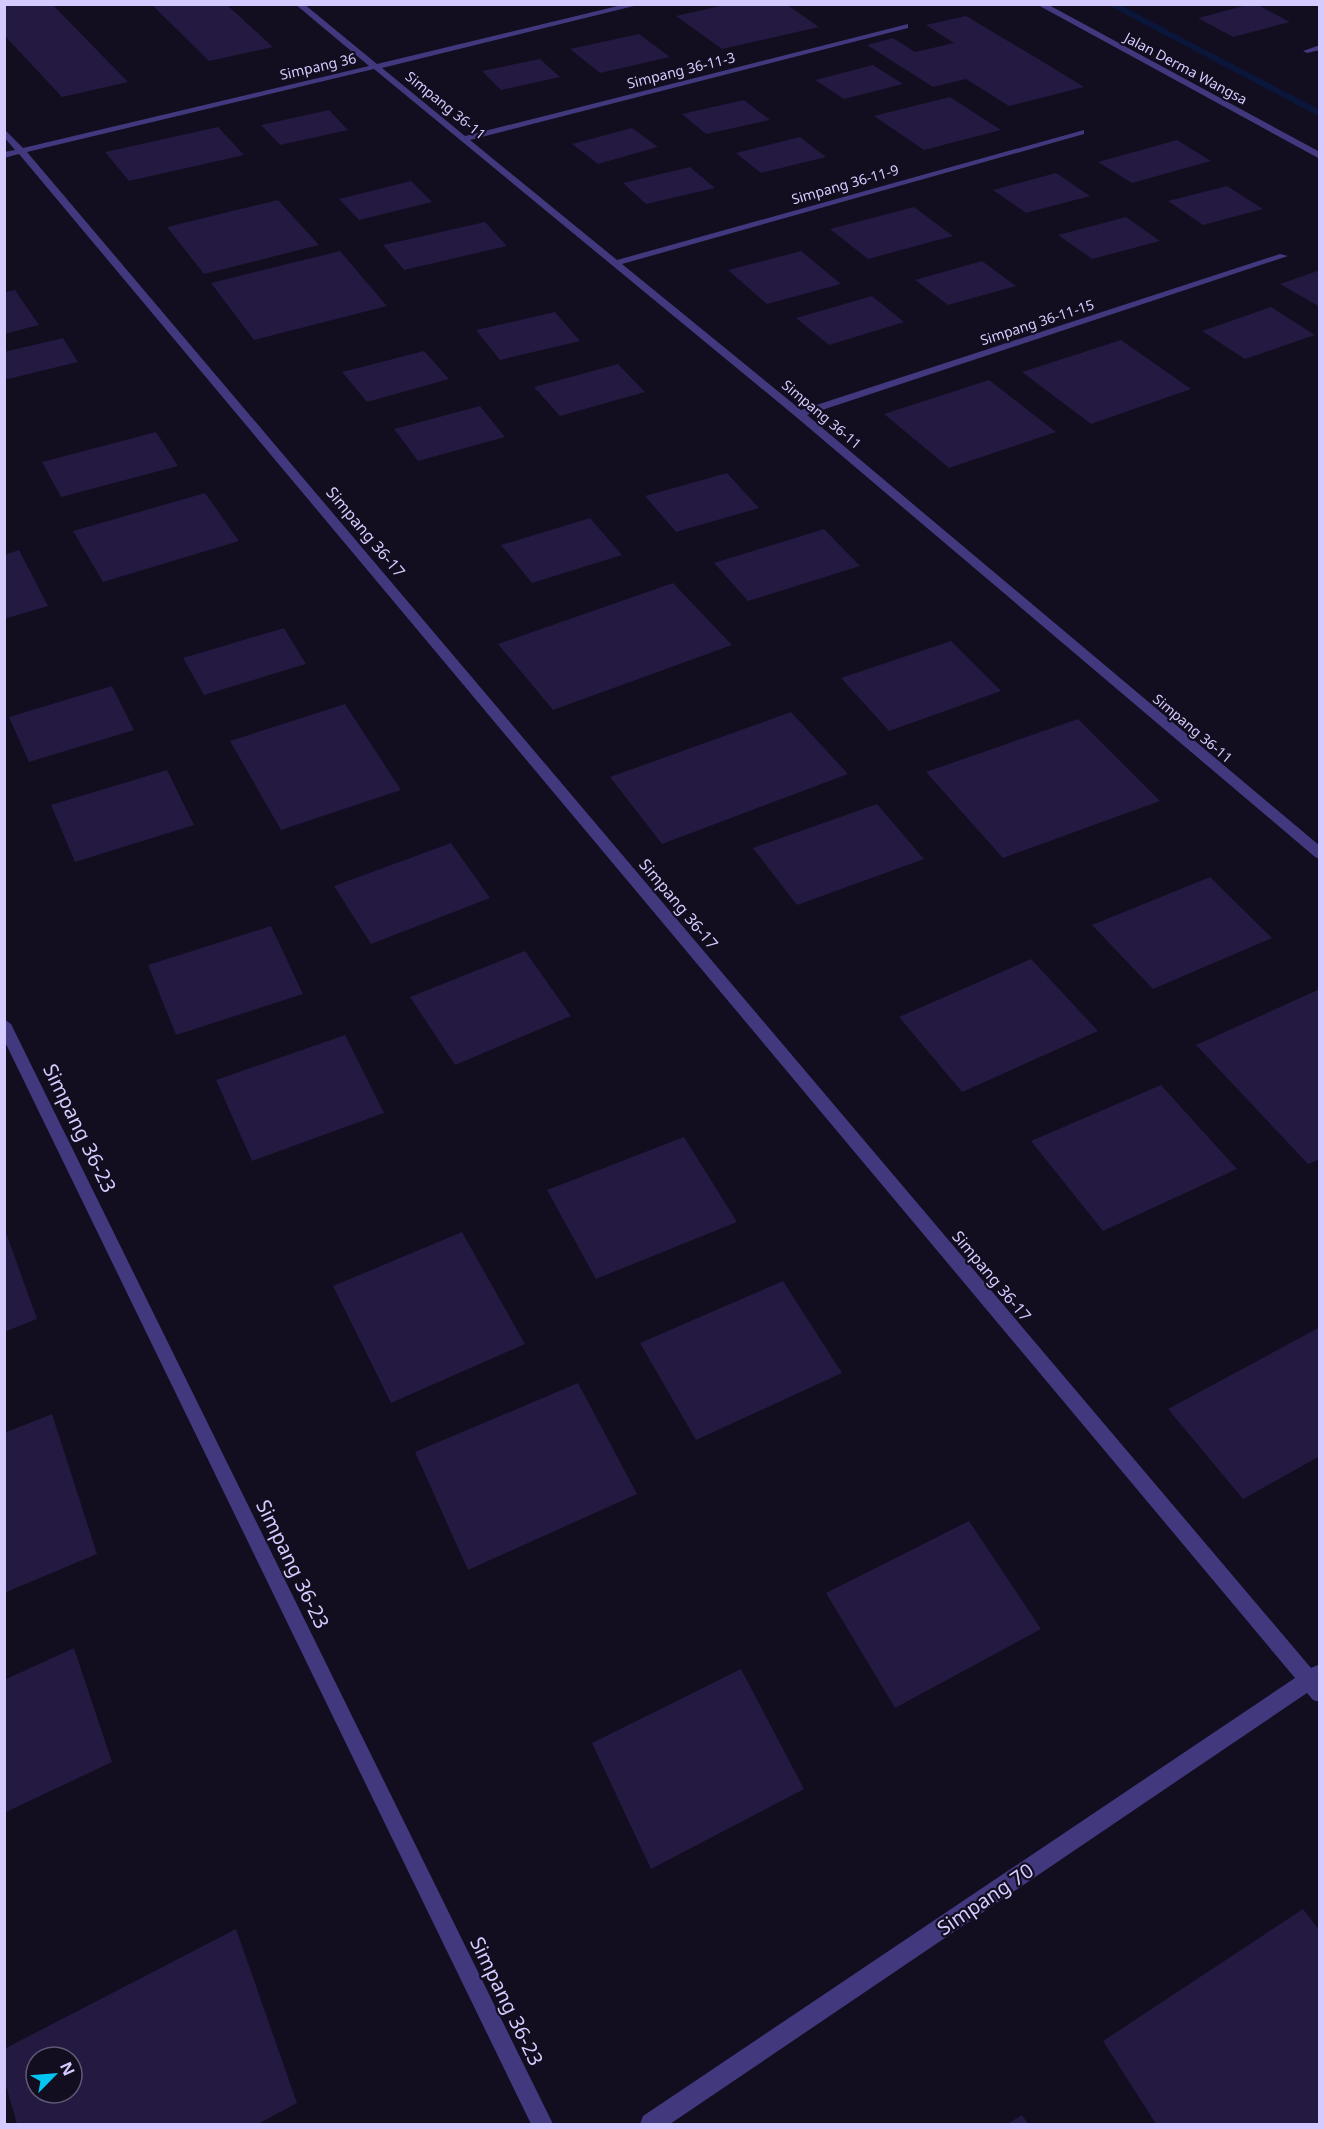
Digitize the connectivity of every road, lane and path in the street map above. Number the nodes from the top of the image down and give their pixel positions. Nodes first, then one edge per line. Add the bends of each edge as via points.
1 (299, 4) edge
2 (638, 4) edge
3 (1040, 4) edge
4 (904, 26) dead end
5 (1320, 47) edge
6 (1307, 51) dead end
7 (375, 66) junction
8 (4, 131) edge
9 (1081, 132) dead end
10 (464, 140) junction
11 (22, 151) junction
12 (4, 155) edge
13 (1320, 156) edge
14 (1283, 256) dead end
15 (616, 263) junction
16 (799, 414) junction
17 (1320, 854) edge
18 (4, 1024) edge
19 (1316, 1682) edge
20 (542, 2124) edge
21 (651, 2124) edge

1 - 7 street, Simpang 36-11
2 - 7 street, Simpang 36
3 - 13 street, Jalan Derma Wangsa
4 - 10 street, Simpang 36-11-3
5 - 6 street
7 - 10 street, Simpang 36-11
7 - 11 street, Simpang 36
8 - 11 street, Simpang 36-17
9 - 15 street, Simpang 36-11-9
10 - 15 street, Simpang 36-11
11 - 12 street, Simpang 36
11 - 19 street, Simpang 36-17
14 - 16 street, Simpang 36-11-15
15 - 16 street, Simpang 36-11
16 - 17 street, Simpang 36-11
18 - 20 street, Simpang 36-23
19 - 21 street, Simpang 70

